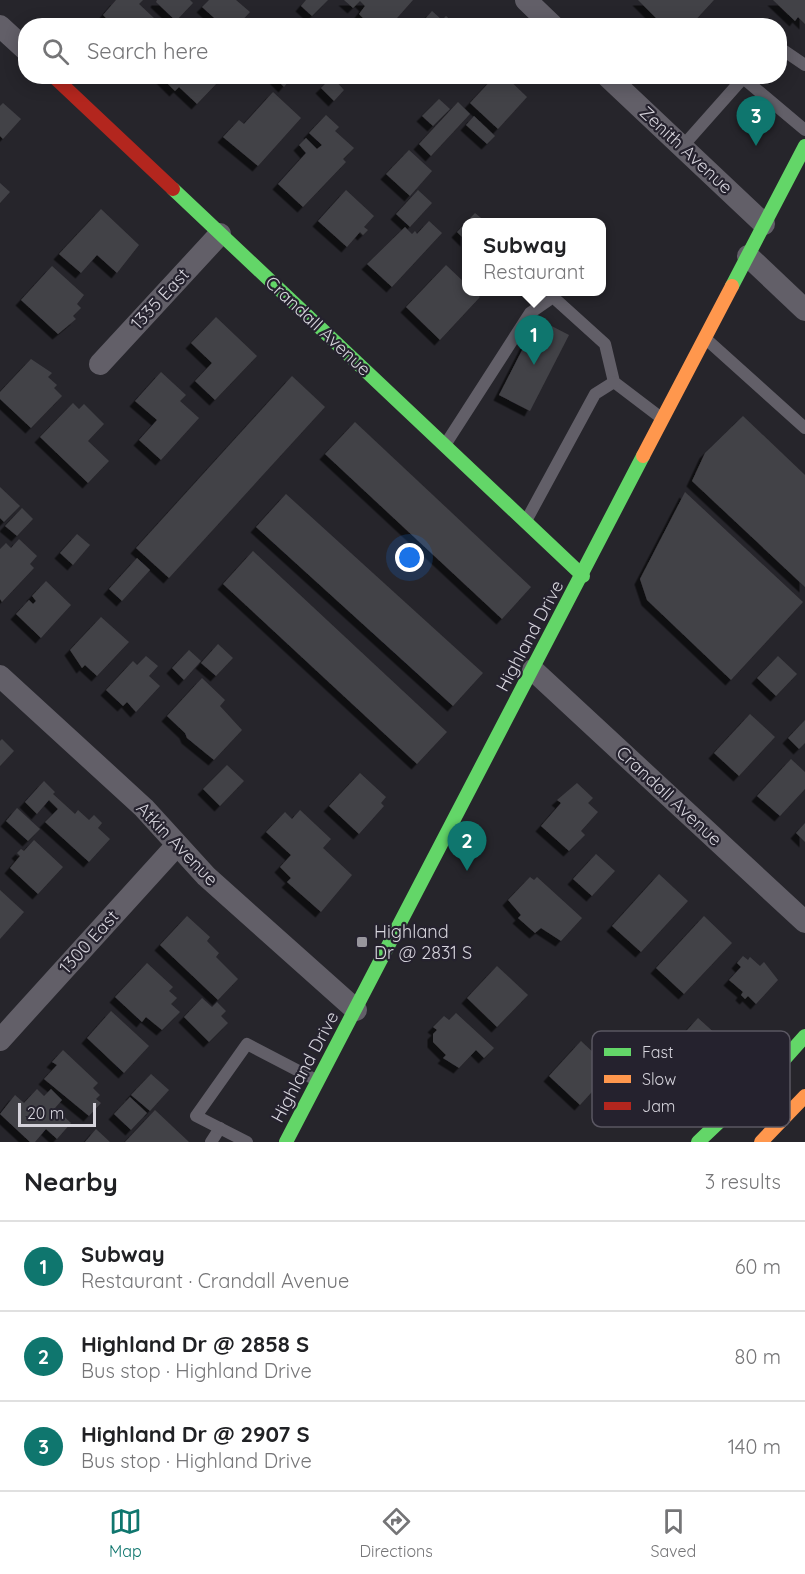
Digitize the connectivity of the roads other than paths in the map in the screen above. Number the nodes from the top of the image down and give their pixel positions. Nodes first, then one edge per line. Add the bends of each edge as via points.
1 (526, 0) edge
2 (545, 18) edge
3 (0, 26) edge
4 (18, 43) edge
5 (787, 53) edge
6 (805, 65) edge
7 (61, 84) edge
8 (615, 84) edge
9 (738, 84) edge
10 (752, 84) edge
11 (805, 130) edge
12 (805, 146) edge
13 (682, 147) junction
14 (764, 224) junction
15 (220, 234) junction
16 (747, 256) junction
17 (805, 310) edge
18 (705, 338) junction
19 (100, 364) dead end
20 (614, 382) junction
21 (663, 420) junction
22 (805, 428) edge
23 (445, 446) junction
24 (526, 522) junction
25 (583, 576) junction
26 (533, 670) junction
27 (0, 675) edge
28 (177, 845) junction
29 (805, 922) edge
30 (356, 1010) junction
31 (805, 1036) edge
32 (0, 1040) edge
33 (790, 1052) edge
34 (317, 1081) junction
35 (805, 1096) edge
36 (790, 1112) edge
37 (714, 1127) edge
38 (775, 1127) edge
39 (220, 1128) junction
40 (211, 1142) edge
41 (248, 1142) edge
42 (286, 1142) edge
43 (698, 1142) edge
44 (761, 1142) edge

1 - 2 street
3 - 4 street
5 - 6 lane
7 - 15 main road, Crandall Avenue
8 - 13 street, Zenith Avenue
9 - 13 lane
10 - 11 lane
12 - 14 main road, Highland Drive
13 - 14 street, Zenith Avenue
14 - 16 main road, Highland Drive
15 - 19 street, 1335 East
15 - 23 main road, Crandall Avenue
16 - 17 street
16 - 18 main road, Highland Drive
18 - 21 main road, Highland Drive
18 - 22 lane
20 - 21 lane
20 - 23 lane via 605,344 553,297 531,314
20 - 24 lane via 596,394
21 - 25 main road, Highland Drive
23 - 24 main road, Crandall Avenue
24 - 25 main road, Crandall Avenue
25 - 26 main road, Highland Drive
26 - 29 street, Crandall Avenue
26 - 30 main road, Highland Drive
27 - 28 street, Atkin Avenue via 144,808
28 - 30 street, Atkin Avenue via 206,876
28 - 32 street, 1300 East
30 - 34 main road, Highland Drive
31 - 33 main road
34 - 39 lane via 247,1044 196,1116
34 - 42 main road, Highland Drive
35 - 36 main road
37 - 43 main road
38 - 44 main road
39 - 40 lane
39 - 41 lane

